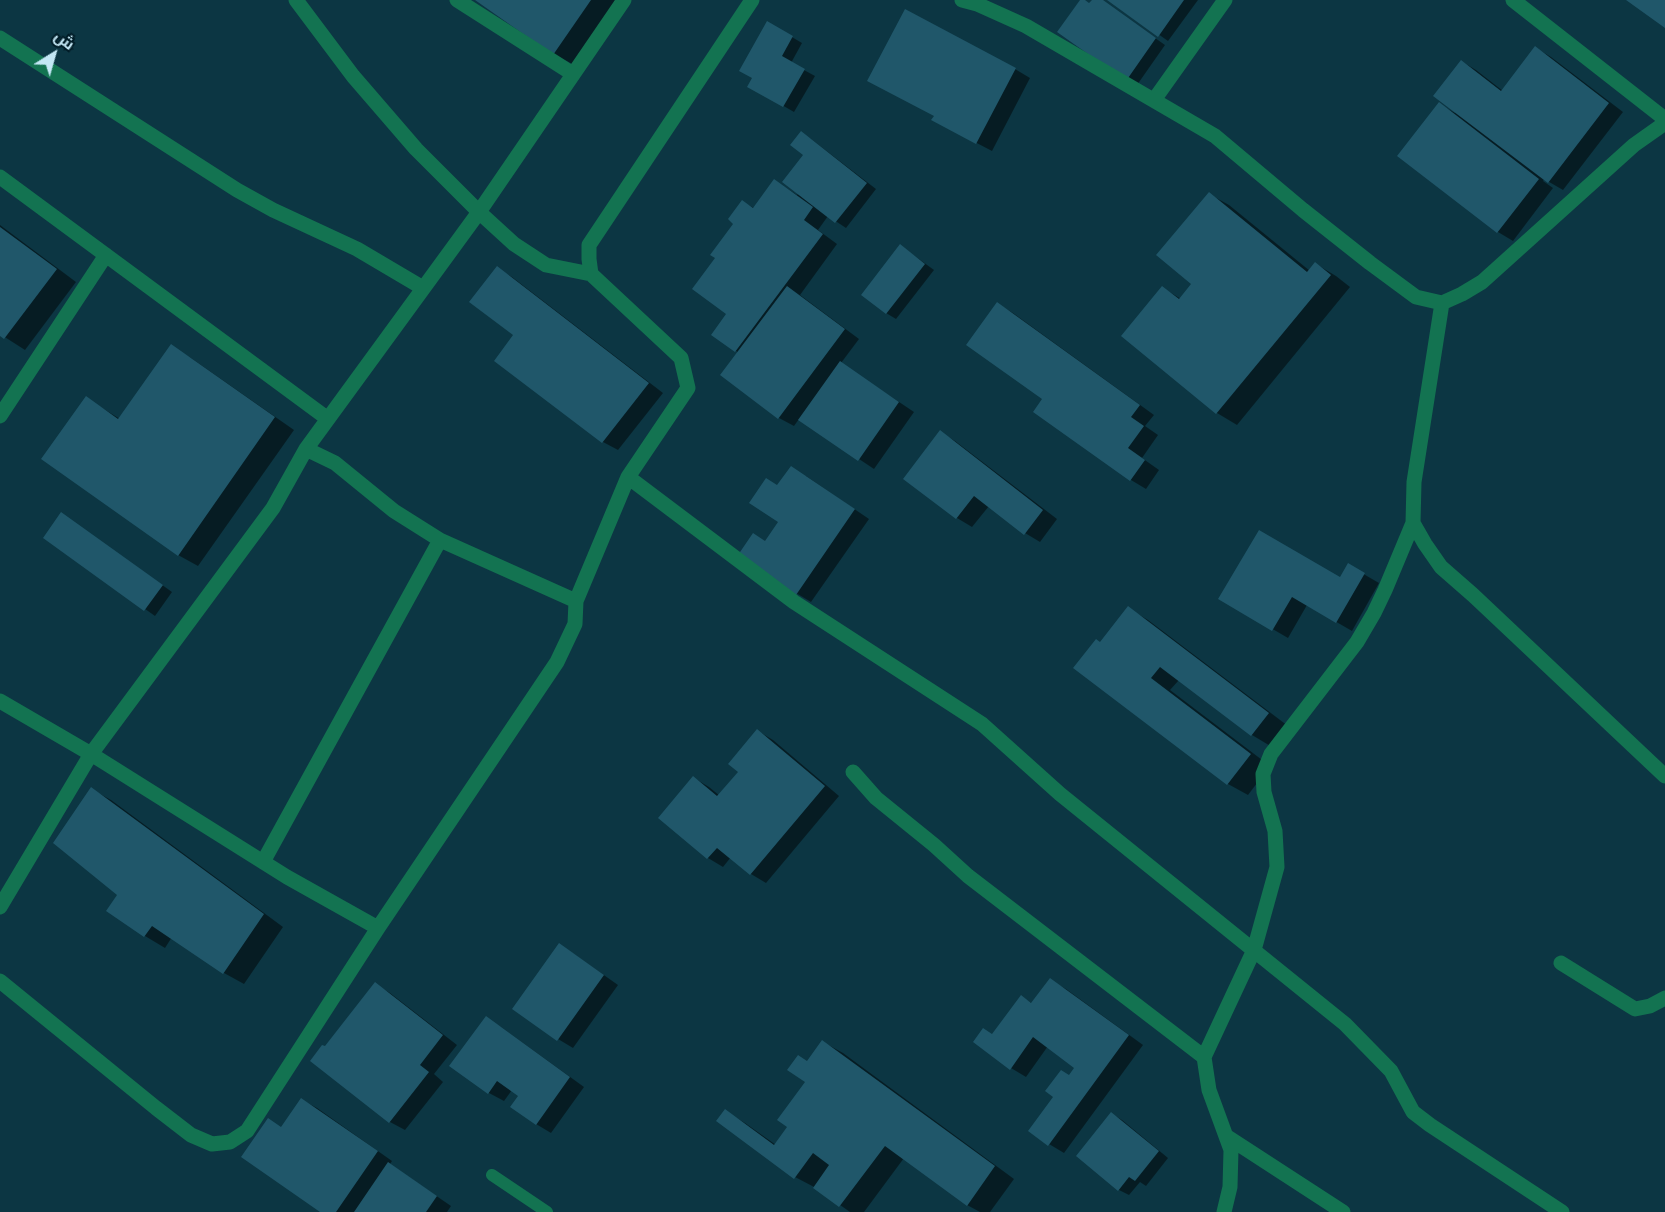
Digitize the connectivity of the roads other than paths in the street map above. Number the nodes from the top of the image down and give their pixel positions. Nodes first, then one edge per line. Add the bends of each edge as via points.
1 (296, 0) edge
2 (457, 0) edge
3 (624, 0) edge
4 (752, 0) edge
5 (962, 0) edge
6 (1225, 0) edge
7 (1513, 0) edge
8 (0, 38) edge
9 (573, 74) junction
10 (1154, 100) junction
11 (1665, 121) edge
12 (0, 177) edge
13 (479, 212) junction
14 (106, 255) junction
15 (591, 274) junction
16 (423, 288) junction
17 (1442, 303) junction
18 (0, 416) edge
19 (328, 419) junction
20 (306, 449) junction
21 (628, 477) junction
22 (1413, 523) junction
23 (440, 540) junction
24 (576, 601) junction
25 (0, 701) edge
26 (91, 754) junction
27 (853, 772) dead end
28 (1665, 776) edge
29 (263, 862) junction
30 (0, 907) edge
31 (378, 928) junction
32 (1254, 950) junction
33 (1561, 963) dead end
34 (0, 981) edge
35 (1665, 998) edge
36 (1204, 1057) junction
37 (1226, 1136) junction
38 (492, 1175) dead end
39 (547, 1212) edge
40 (1224, 1212) edge
41 (1343, 1212) edge
42 (1562, 1212) edge

1 - 13 street via 353,76 409,141
2 - 9 street
3 - 9 street
4 - 15 street via 590,245
5 - 10 street via 1026,26
6 - 10 street
7 - 11 street
8 - 16 street via 237,190 357,249
9 - 13 street
10 - 17 street via 1215,136 1416,297
11 - 17 street via 1482,282
12 - 14 street
13 - 15 street via 514,244 546,265
13 - 16 street
14 - 18 street
14 - 19 street
15 - 21 street via 681,358 685,368 688,388
16 - 19 street
17 - 22 street via 1414,482
19 - 20 street
20 - 23 street via 335,463 394,511
20 - 26 street via 273,508
21 - 24 street
21 - 32 street via 794,602 982,724 1060,794
22 - 28 street via 1441,567
22 - 32 street via 1357,642 1271,754 1263,774 1275,831 1277,867
23 - 24 street
23 - 29 street
24 - 31 street via 575,624 557,662
25 - 26 street
26 - 29 street
26 - 30 street
27 - 36 street via 876,798 968,876
29 - 31 street
31 - 34 street via 247,1131 230,1142 212,1144 191,1135
32 - 36 street
32 - 42 street via 1369,1048 1391,1071 1413,1112
33 - 35 street via 1635,1008
36 - 37 street via 1209,1090
37 - 40 street via 1231,1150 1230,1187
37 - 41 street
38 - 39 lane

